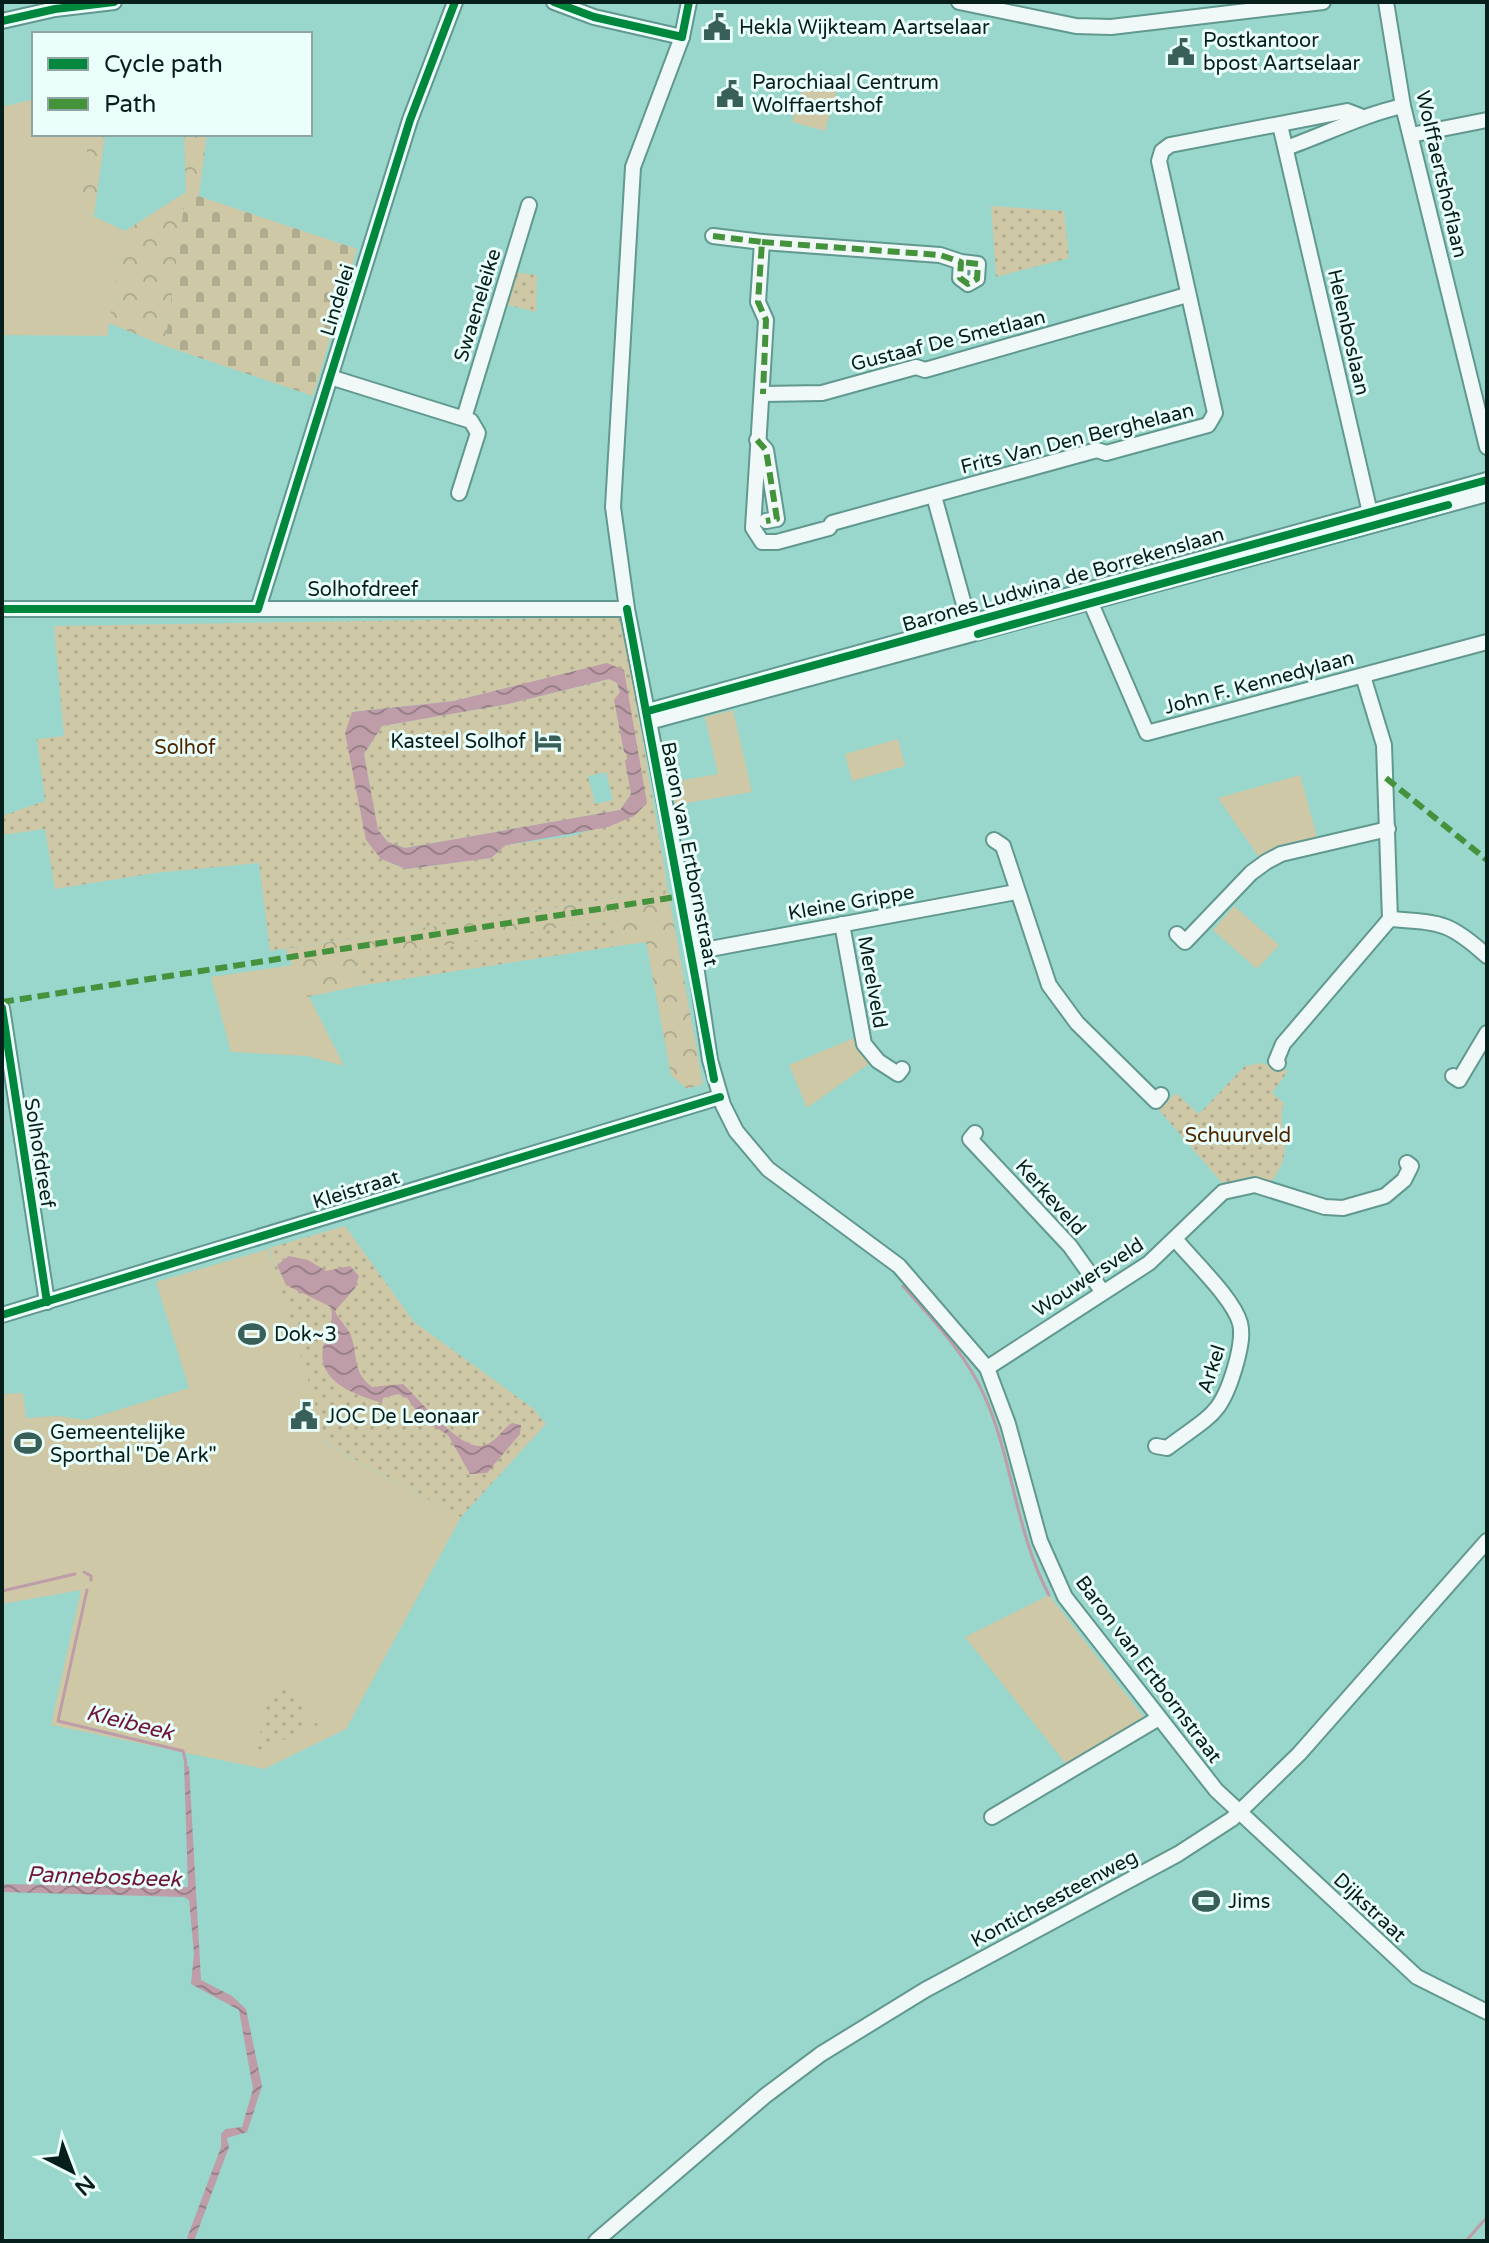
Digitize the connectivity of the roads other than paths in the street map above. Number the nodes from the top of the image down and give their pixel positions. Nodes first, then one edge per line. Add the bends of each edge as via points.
1 (114, 2) edge
2 (455, 2) edge
3 (554, 2) edge
4 (689, 2) edge
5 (959, 2) edge
6 (1323, 2) edge
7 (1386, 2) edge
8 (1006, 6) edge
9 (2, 21) edge
10 (682, 37) junction
11 (1403, 106) junction
12 (1360, 116) junction
13 (1487, 120) edge
14 (1280, 125) junction
15 (1411, 135) junction
16 (1286, 148) junction
17 (529, 205) dead end
18 (713, 236) dead end
19 (762, 242) junction
20 (961, 262) dead end
21 (1187, 295) junction
22 (330, 377) junction
23 (763, 394) junction
24 (464, 418) junction
25 (757, 440) junction
26 (1487, 447) edge
27 (1487, 480) edge
28 (459, 493) dead end
29 (1487, 494) edge
30 (934, 496) junction
31 (1371, 518) junction
32 (766, 521) dead end
33 (1088, 596) junction
34 (2, 609) edge
35 (258, 609) junction
36 (627, 609) junction
37 (971, 629) junction
38 (1487, 642) edge
39 (1363, 676) junction
40 (649, 717) junction
41 (1388, 829) junction
42 (994, 840) dead end
43 (1016, 892) junction
44 (1390, 919) junction
45 (842, 924) junction
46 (1177, 934) dead end
47 (694, 952) junction
48 (1487, 956) edge
49 (2, 1008) edge
50 (1487, 1033) edge
51 (1278, 1063) dead end
52 (902, 1069) dead end
53 (1453, 1076) dead end
54 (1161, 1095) dead end
55 (720, 1097) junction
56 (975, 1133) dead end
57 (1407, 1163) dead end
58 (1176, 1240) junction
59 (1102, 1291) junction
60 (47, 1302) junction
61 (2, 1315) edge
62 (987, 1368) junction
63 (1156, 1446) dead end
64 (1487, 1541) edge
65 (1159, 1718) junction
66 (1239, 1814) junction
67 (992, 1817) dead end
68 (1487, 2012) edge
69 (596, 2241) edge

1 - 9 street
2 - 22 street, Lindelei via 410,120
3 - 10 street
4 - 10 street, Baron van Ertbornstraat
5 - 8 street
6 - 8 street via 1111,27 1076,26
7 - 11 street, Wolffaertshoflaan
10 - 36 street, Baron van Ertbornstraat via 633,167 613,507
11 - 12 street
11 - 15 street, Wolffaertshoflaan
12 - 14 street via 1347,111
12 - 16 street
13 - 15 street
14 - 16 street, Helenboslaan
14 - 21 street, Frits Van Den Berghelaan via 1170,145 1162,151 1159,161
15 - 26 street, Wolffaertshoflaan
16 - 31 street, Helenboslaan
17 - 24 street, Swaeneleike
18 - 19 street
19 - 20 street via 940,255
19 - 23 street, Frits Van Den Berghelaan via 758,302 766,320
21 - 23 street, Gustaaf De Smetlaan via 925,370 916,367 809,394
21 - 30 street, Frits Van Den Berghelaan via 1215,413 1208,425
22 - 24 street
22 - 35 street, Lindelei
23 - 25 street, Frits Van Den Berghelaan
24 - 28 street via 478,433
25 - 30 street, Frits Van Den Berghelaan via 753,528 762,542
25 - 32 street, Frits Van Den Berghelaan via 766,450 777,519
27 - 31 street, Barones Ludwina de Borrekenslaan
29 - 31 street, Barones Ludwina de Borrekenslaan
30 - 37 street
31 - 33 street, Barones Ludwina de Borrekenslaan
33 - 37 street, Barones Ludwina de Borrekenslaan
33 - 39 street, John F. Kennedylaan via 1147,733
34 - 35 street, Solhofdreef
35 - 36 street, Solhofdreef
36 - 40 street, Baron van Ertbornstraat
37 - 40 street, Barones Ludwina de Borrekenslaan
38 - 39 street, John F. Kennedylaan
39 - 41 street via 1384,745
40 - 47 street, Baron van Ertbornstraat
41 - 44 street
41 - 46 street via 1281,854 1251,873 1185,942
42 - 43 street via 1003,846
43 - 45 street, Kleine Grippe
43 - 54 street via 1061,1005 1156,1101
44 - 48 street via 1442,923
44 - 51 street via 1283,1044
45 - 47 street, Kleine Grippe
45 - 52 street, Merelveld via 864,1044 878,1061 898,1074
47 - 55 street, Baron van Ertbornstraat
49 - 60 street, Solhofdreef
50 - 53 street via 1459,1080
55 - 60 street, Kleistraat
55 - 62 street, Baron van Ertbornstraat via 736,1131 768,1169 899,1266
56 - 59 street, Kerkeveld via 970,1139 1070,1246
57 - 58 street, Wouwersveld via 1411,1166 1404,1180 1385,1196 1343,1208 1255,1185 1223,1192
58 - 59 street, Wouwersveld
58 - 63 street, Arkel via 1234,1309 1241,1344 1219,1409 1167,1448
59 - 62 street, Wouwersveld
60 - 61 street, Kleistraat
62 - 65 street, Baron van Ertbornstraat via 1040,1541 1065,1597
64 - 66 street, Kontichsesteenweg via 1299,1754
65 - 66 street, Baron van Ertbornstraat
65 - 67 street
66 - 68 street, Dijkstraat via 1417,1977
66 - 69 street, Kontichsesteenweg via 1178,1854 925,1990 821,2054

